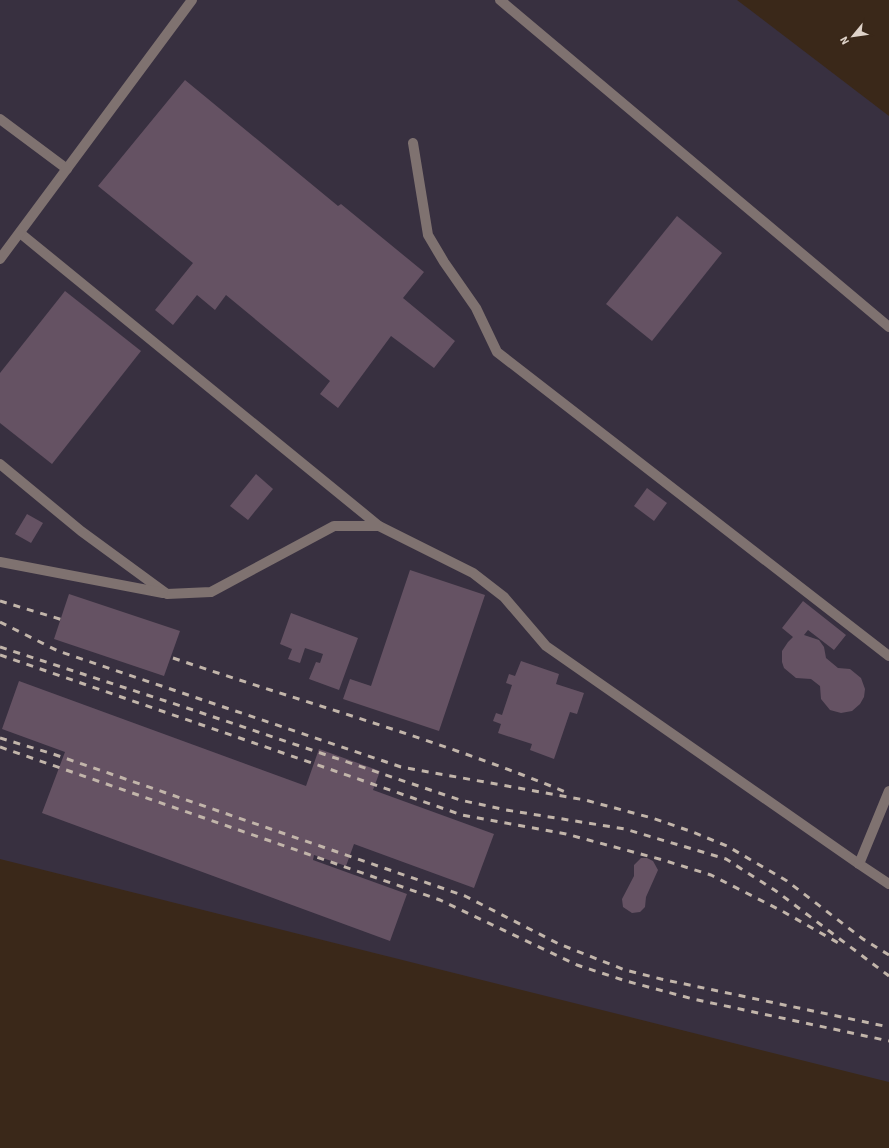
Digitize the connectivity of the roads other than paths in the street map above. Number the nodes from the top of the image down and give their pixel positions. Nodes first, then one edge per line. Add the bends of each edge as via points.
1 (192, 0) edge
2 (500, 0) edge
3 (0, 119) edge
4 (412, 143) dead end
5 (67, 169) junction
6 (20, 233) junction
7 (0, 259) edge
8 (889, 327) edge
9 (0, 464) edge
10 (379, 526) junction
11 (0, 562) edge
12 (167, 594) junction
13 (889, 656) edge
14 (889, 791) edge
15 (859, 864) junction
16 (889, 884) edge

1 - 5 lane
2 - 8 lane
3 - 5 lane
4 - 13 lane via 428,235 476,308 497,352
5 - 6 lane
6 - 7 lane
6 - 10 lane
9 - 12 lane via 81,531
10 - 12 lane via 334,526 211,592
10 - 15 lane via 473,573 504,597 546,646
11 - 12 lane
14 - 15 lane
15 - 16 lane

